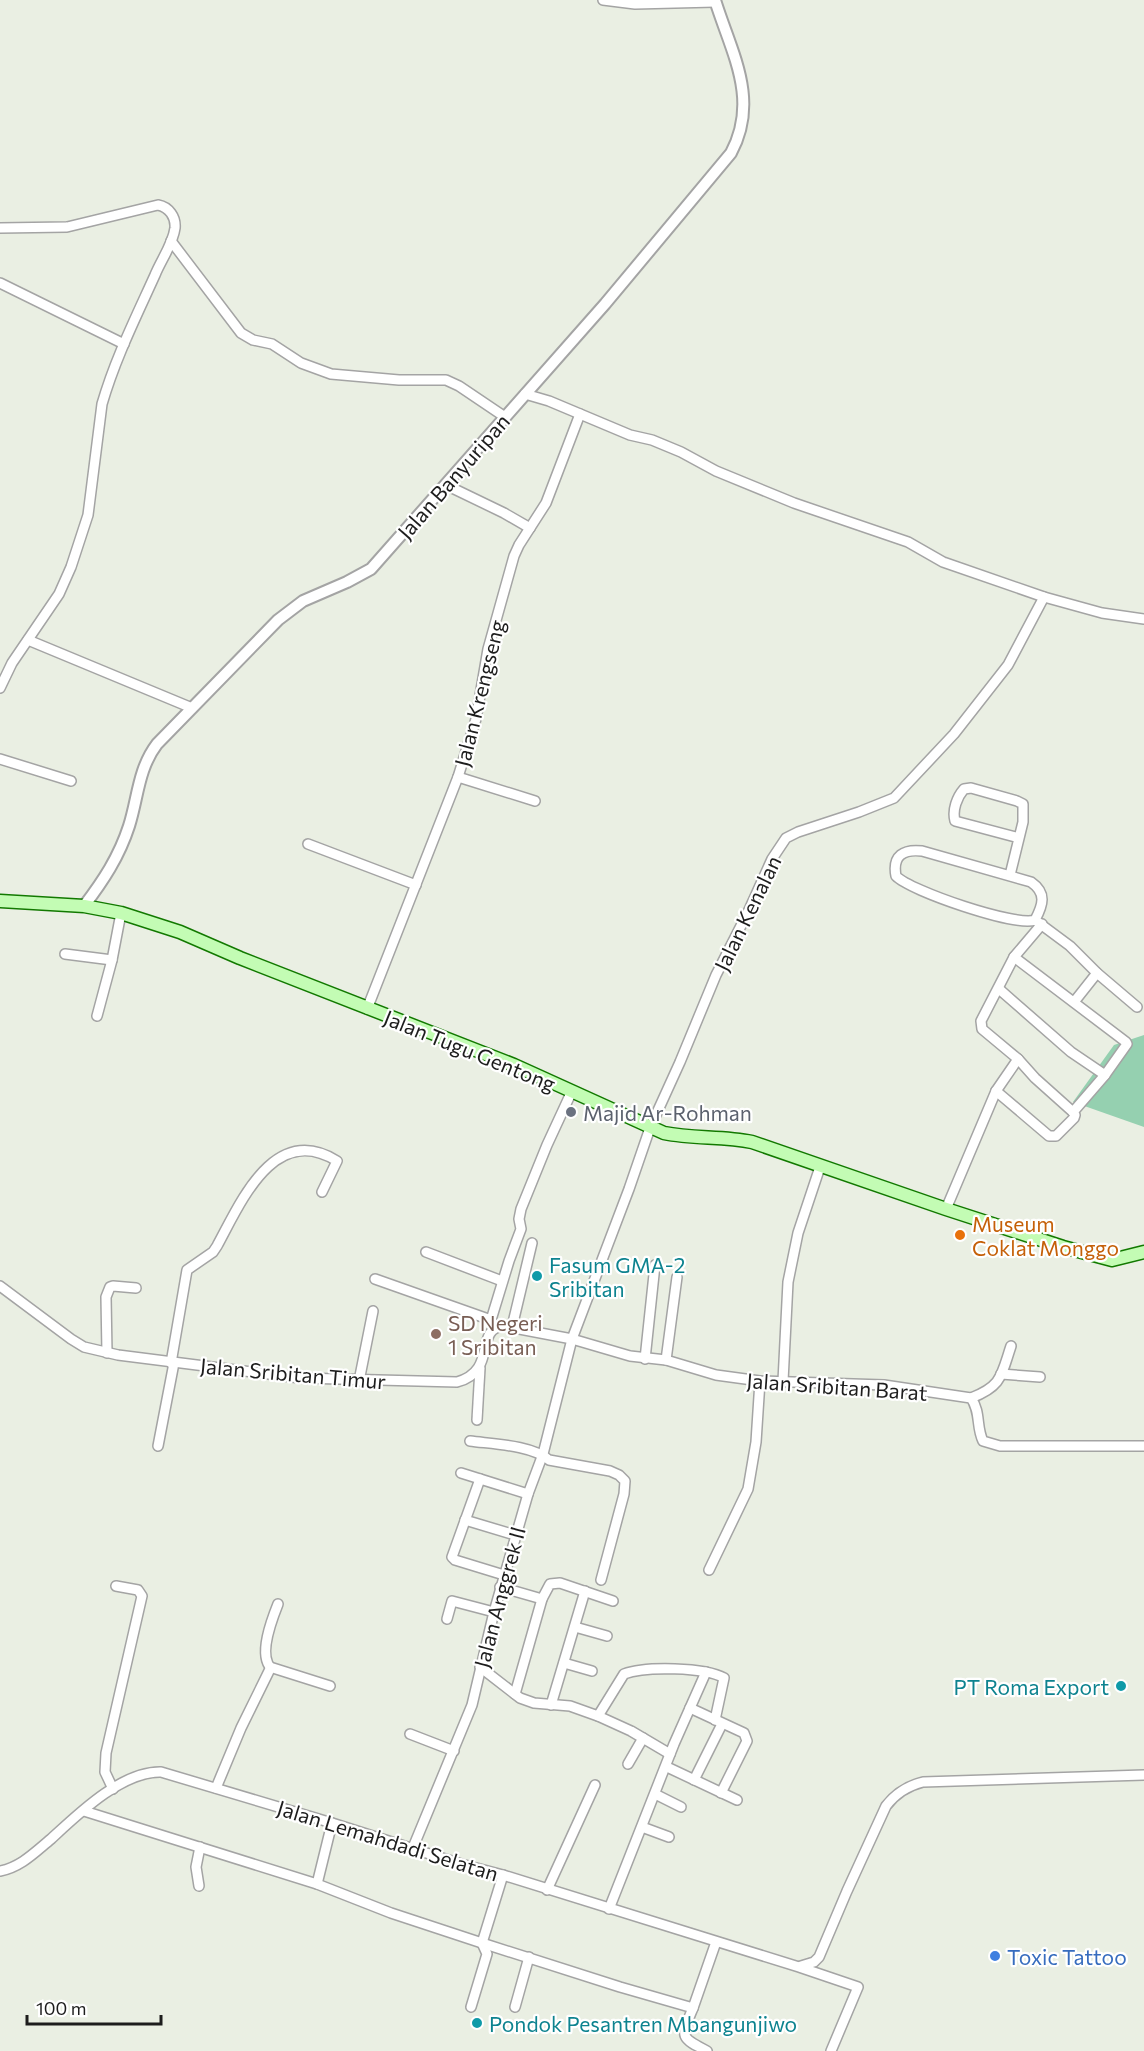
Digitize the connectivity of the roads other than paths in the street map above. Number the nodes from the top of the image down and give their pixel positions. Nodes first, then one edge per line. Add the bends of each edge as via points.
1 (603, 0) edge
2 (715, 1) edge
3 (0, 228) edge
4 (171, 241) junction
5 (0, 283) edge
6 (124, 344) junction
7 (525, 394) junction
8 (580, 414) junction
9 (505, 417) junction
10 (446, 485) junction
11 (530, 528) junction
12 (1044, 597) junction
13 (1144, 619) edge
14 (28, 640) junction
15 (0, 688) edge
16 (192, 708) junction
17 (0, 759) edge
18 (458, 777) junction
19 (71, 781) dead end
20 (535, 801) dead end
21 (1019, 838) junction
22 (308, 844) dead end
23 (1010, 875) junction
24 (416, 885) junction
25 (0, 901) edge
26 (84, 906) junction
27 (121, 914) junction
28 (1038, 922) junction
29 (65, 954) dead end
30 (1014, 957) junction
31 (112, 960) junction
32 (1097, 973) junction
33 (999, 988) junction
34 (1074, 1002) junction
35 (1137, 1007) dead end
36 (367, 1009) junction
37 (98, 1016) dead end
38 (1018, 1059) junction
39 (1105, 1075) junction
40 (572, 1091) junction
41 (996, 1091) junction
42 (1073, 1112) junction
43 (650, 1128) junction
44 (820, 1167) junction
45 (322, 1192) dead end
46 (946, 1209) junction
47 (531, 1243) dead end
48 (426, 1252) dead end
49 (1144, 1252) edge
50 (508, 1261) junction
51 (655, 1265) dead end
52 (526, 1266) junction
53 (677, 1277) dead end
54 (375, 1279) dead end
55 (502, 1281) junction
56 (0, 1286) edge
57 (136, 1288) dead end
58 (372, 1311) dead end
59 (493, 1324) junction
60 (512, 1327) junction
61 (572, 1339) junction
62 (1011, 1346) dead end
63 (107, 1353) junction
64 (645, 1359) junction
65 (666, 1360) junction
66 (173, 1363) junction
67 (480, 1368) junction
68 (1001, 1374) junction
69 (1040, 1377) dead end
70 (359, 1381) junction
71 (760, 1381) junction
72 (783, 1381) junction
73 (971, 1398) junction
74 (477, 1420) dead end
75 (470, 1441) dead end
76 (159, 1446) dead end
77 (1144, 1446) edge
78 (543, 1454) junction
79 (460, 1473) dead end
80 (480, 1479) junction
81 (528, 1494) junction
82 (465, 1520) junction
83 (515, 1535) junction
84 (709, 1570) dead end
85 (504, 1575) junction
86 (601, 1580) dead end
87 (116, 1586) dead end
88 (500, 1587) junction
89 (585, 1591) junction
90 (542, 1599) junction
91 (613, 1601) dead end
92 (278, 1604) dead end
93 (494, 1612) junction
94 (447, 1619) dead end
95 (575, 1627) junction
96 (607, 1636) dead end
97 (564, 1663) junction
98 (480, 1667) junction
99 (271, 1668) junction
100 (592, 1671) dead end
101 (706, 1672) junction
102 (330, 1686) dead end
103 (515, 1694) junction
104 (551, 1706) junction
105 (690, 1708) junction
106 (598, 1716) junction
107 (718, 1722) junction
108 (410, 1734) dead end
109 (643, 1738) junction
110 (454, 1751) junction
111 (670, 1754) junction
112 (628, 1764) dead end
113 (667, 1767) junction
114 (1144, 1775) edge
115 (694, 1780) junction
116 (595, 1785) dead end
117 (216, 1788) junction
118 (113, 1789) junction
119 (721, 1793) junction
120 (655, 1794) junction
121 (737, 1800) dead end
122 (681, 1807) dead end
123 (84, 1811) junction
124 (332, 1823) junction
125 (642, 1827) junction
126 (669, 1837) dead end
127 (200, 1847) junction
128 (412, 1850) junction
129 (0, 1871) edge
130 (503, 1875) junction
131 (317, 1884) junction
132 (199, 1886) dead end
133 (547, 1890) junction
134 (609, 1909) junction
135 (716, 1942) junction
136 (482, 1943) junction
137 (529, 1957) junction
138 (799, 1967) junction
139 (471, 2007) dead end
140 (515, 2007) dead end
141 (693, 2008) junction
142 (707, 2051) edge
143 (831, 2051) edge

1 - 2 street via 635,4
2 - 7 street, Jalan Banyuripan via 743,89 737,141 663,236
3 - 4 street via 67,226 158,205 173,216 175,230
4 - 6 street
4 - 9 street via 241,333 253,340 272,344 301,363 331,374 446,380
5 - 6 street
6 - 14 street via 102,404 86,524 59,594
7 - 8 street
7 - 9 street, Jalan Banyuripan
8 - 11 street, Jalan Krengseng via 546,503
8 - 12 street via 681,452 794,503 908,542 943,562
9 - 10 street, Jalan Banyuripan
10 - 11 street
10 - 16 street, Jalan Banyuripan via 371,569 303,601 278,620
11 - 18 street, Jalan Krengseng via 514,556 488,649 476,719
12 - 13 street via 1102,613
12 - 43 street, Jalan Kenalan via 1008,665 954,734 894,798 798,832 780,845 725,953
14 - 15 street
14 - 16 street
16 - 26 street, Jalan Banyuripan via 147,757 118,857
17 - 19 street
18 - 20 street
18 - 24 street, Jalan Krengseng
21 - 21 street via 956,821 962,791 967,787 1021,803 1024,814
21 - 23 street
22 - 24 street
23 - 28 street via 1040,889
23 - 28 street via 912,850 901,853 895,871 905,884 950,902 1011,920
24 - 36 street, Jalan Krengseng
25 - 26 main road, Jalan Tugu Gentong
26 - 27 main road, Jalan Tugu Gentong
27 - 31 street
27 - 36 main road, Jalan Tugu Gentong via 180,932
28 - 30 street
28 - 32 street
29 - 31 street
30 - 33 street
30 - 34 street
31 - 37 street
32 - 34 street
32 - 35 street
33 - 38 street via 981,1027
33 - 39 street via 1071,1052
34 - 39 street via 1126,1042
36 - 40 main road, Jalan Tugu Gentong
38 - 41 street
38 - 42 street
39 - 42 street
40 - 43 main road, Jalan Tugu Gentong
40 - 50 street via 521,1209 521,1228
41 - 42 street via 1049,1136 1053,1137 1074,1118
41 - 46 street
43 - 44 main road, Jalan Tugu Gentong via 679,1136 752,1142
43 - 61 street, Jalan Kenalan
44 - 46 main road, Jalan Tugu Gentong
44 - 72 street via 798,1233 789,1282
45 - 66 street via 338,1161 315,1152 278,1158 252,1184 218,1246 188,1270
46 - 49 main road, Jalan Tugu Gentong via 1112,1260
47 - 52 street
48 - 55 street
50 - 52 street
50 - 55 street
51 - 64 street
52 - 60 street
53 - 65 street
54 - 59 street
55 - 59 street
56 - 63 street, Jalan Sribitan Timur via 84,1347
57 - 63 street via 113,1286 108,1290
58 - 70 street
59 - 60 street
59 - 67 street
60 - 61 street
61 - 64 street, Jalan Sribitan Barat
61 - 78 street, Jalan Anggrek II
62 - 68 street
63 - 66 street, Jalan Sribitan Timur
64 - 65 street, Jalan Sribitan Barat
65 - 71 street, Jalan Sribitan Barat via 716,1375
66 - 70 street, Jalan Sribitan Timur
66 - 76 street
67 - 70 street, Jalan Sribitan Timur via 457,1382
67 - 74 street
68 - 69 street
68 - 73 street via 987,1392
71 - 72 street, Jalan Sribitan Barat
71 - 84 street via 748,1489
72 - 73 street, Jalan Sribitan Barat via 884,1385
73 - 77 street via 978,1410 980,1436 989,1444
75 - 78 street
78 - 81 street, Jalan Anggrek II
78 - 86 street via 549,1460 610,1471 625,1481
79 - 80 street
80 - 81 street
80 - 82 street
81 - 83 street, Jalan Anggrek II
82 - 83 street
82 - 85 street via 454,1560
83 - 85 street, Jalan Anggrek II
85 - 88 street, Jalan Anggrek II
87 - 118 street via 138,1590 142,1596 106,1753 105,1772
88 - 90 street
88 - 93 street, Jalan Anggrek II
89 - 90 street via 556,1582 550,1584
89 - 91 street
89 - 95 street
90 - 103 street
92 - 99 street via 265,1658
93 - 94 street via 452,1601
93 - 98 street, Jalan Anggrek II
95 - 96 street
95 - 97 street
97 - 100 street
97 - 104 street
98 - 103 street
98 - 110 street, Jalan Anggrek II via 472,1705
99 - 102 street
99 - 117 street
101 - 105 street
101 - 106 street via 659,1669 627,1673
101 - 107 street via 724,1678
103 - 104 street
104 - 106 street via 570,1706
105 - 107 street
105 - 111 street
106 - 109 street
107 - 115 street
107 - 119 street via 744,1733 747,1741
108 - 110 street
109 - 111 street
109 - 112 street
110 - 128 street, Jalan Anggrek II
111 - 113 street
113 - 115 street
113 - 120 street
114 - 138 street via 911,1785 886,1806 819,1957
115 - 119 street
116 - 133 street
117 - 118 street, Jalan Lemahdadi Selatan via 153,1772 139,1774
117 - 124 street, Jalan Lemahdadi Selatan
118 - 123 street, Jalan Lemahdadi Selatan
119 - 121 street
120 - 122 street
120 - 125 street
123 - 127 street
123 - 129 street, Jalan Lemahdadi Selatan via 32,1855 13,1868
124 - 128 street, Jalan Lemahdadi Selatan
124 - 131 street
125 - 126 street
125 - 134 street
127 - 131 street
127 - 132 street via 196,1866
128 - 130 street, Jalan Lemahdadi Selatan
130 - 133 street, Jalan Lemahdadi Selatan
130 - 136 street
131 - 136 street
133 - 134 street, Jalan Lemahdadi Selatan
134 - 135 street, Jalan Lemahdadi Selatan
135 - 138 street, Jalan Lemahdadi Selatan
135 - 141 street
136 - 137 street
136 - 139 street via 487,1954
137 - 140 street
137 - 141 street
138 - 143 street, Jalan Lemahdadi Selatan via 858,1987
141 - 142 street via 684,2037

